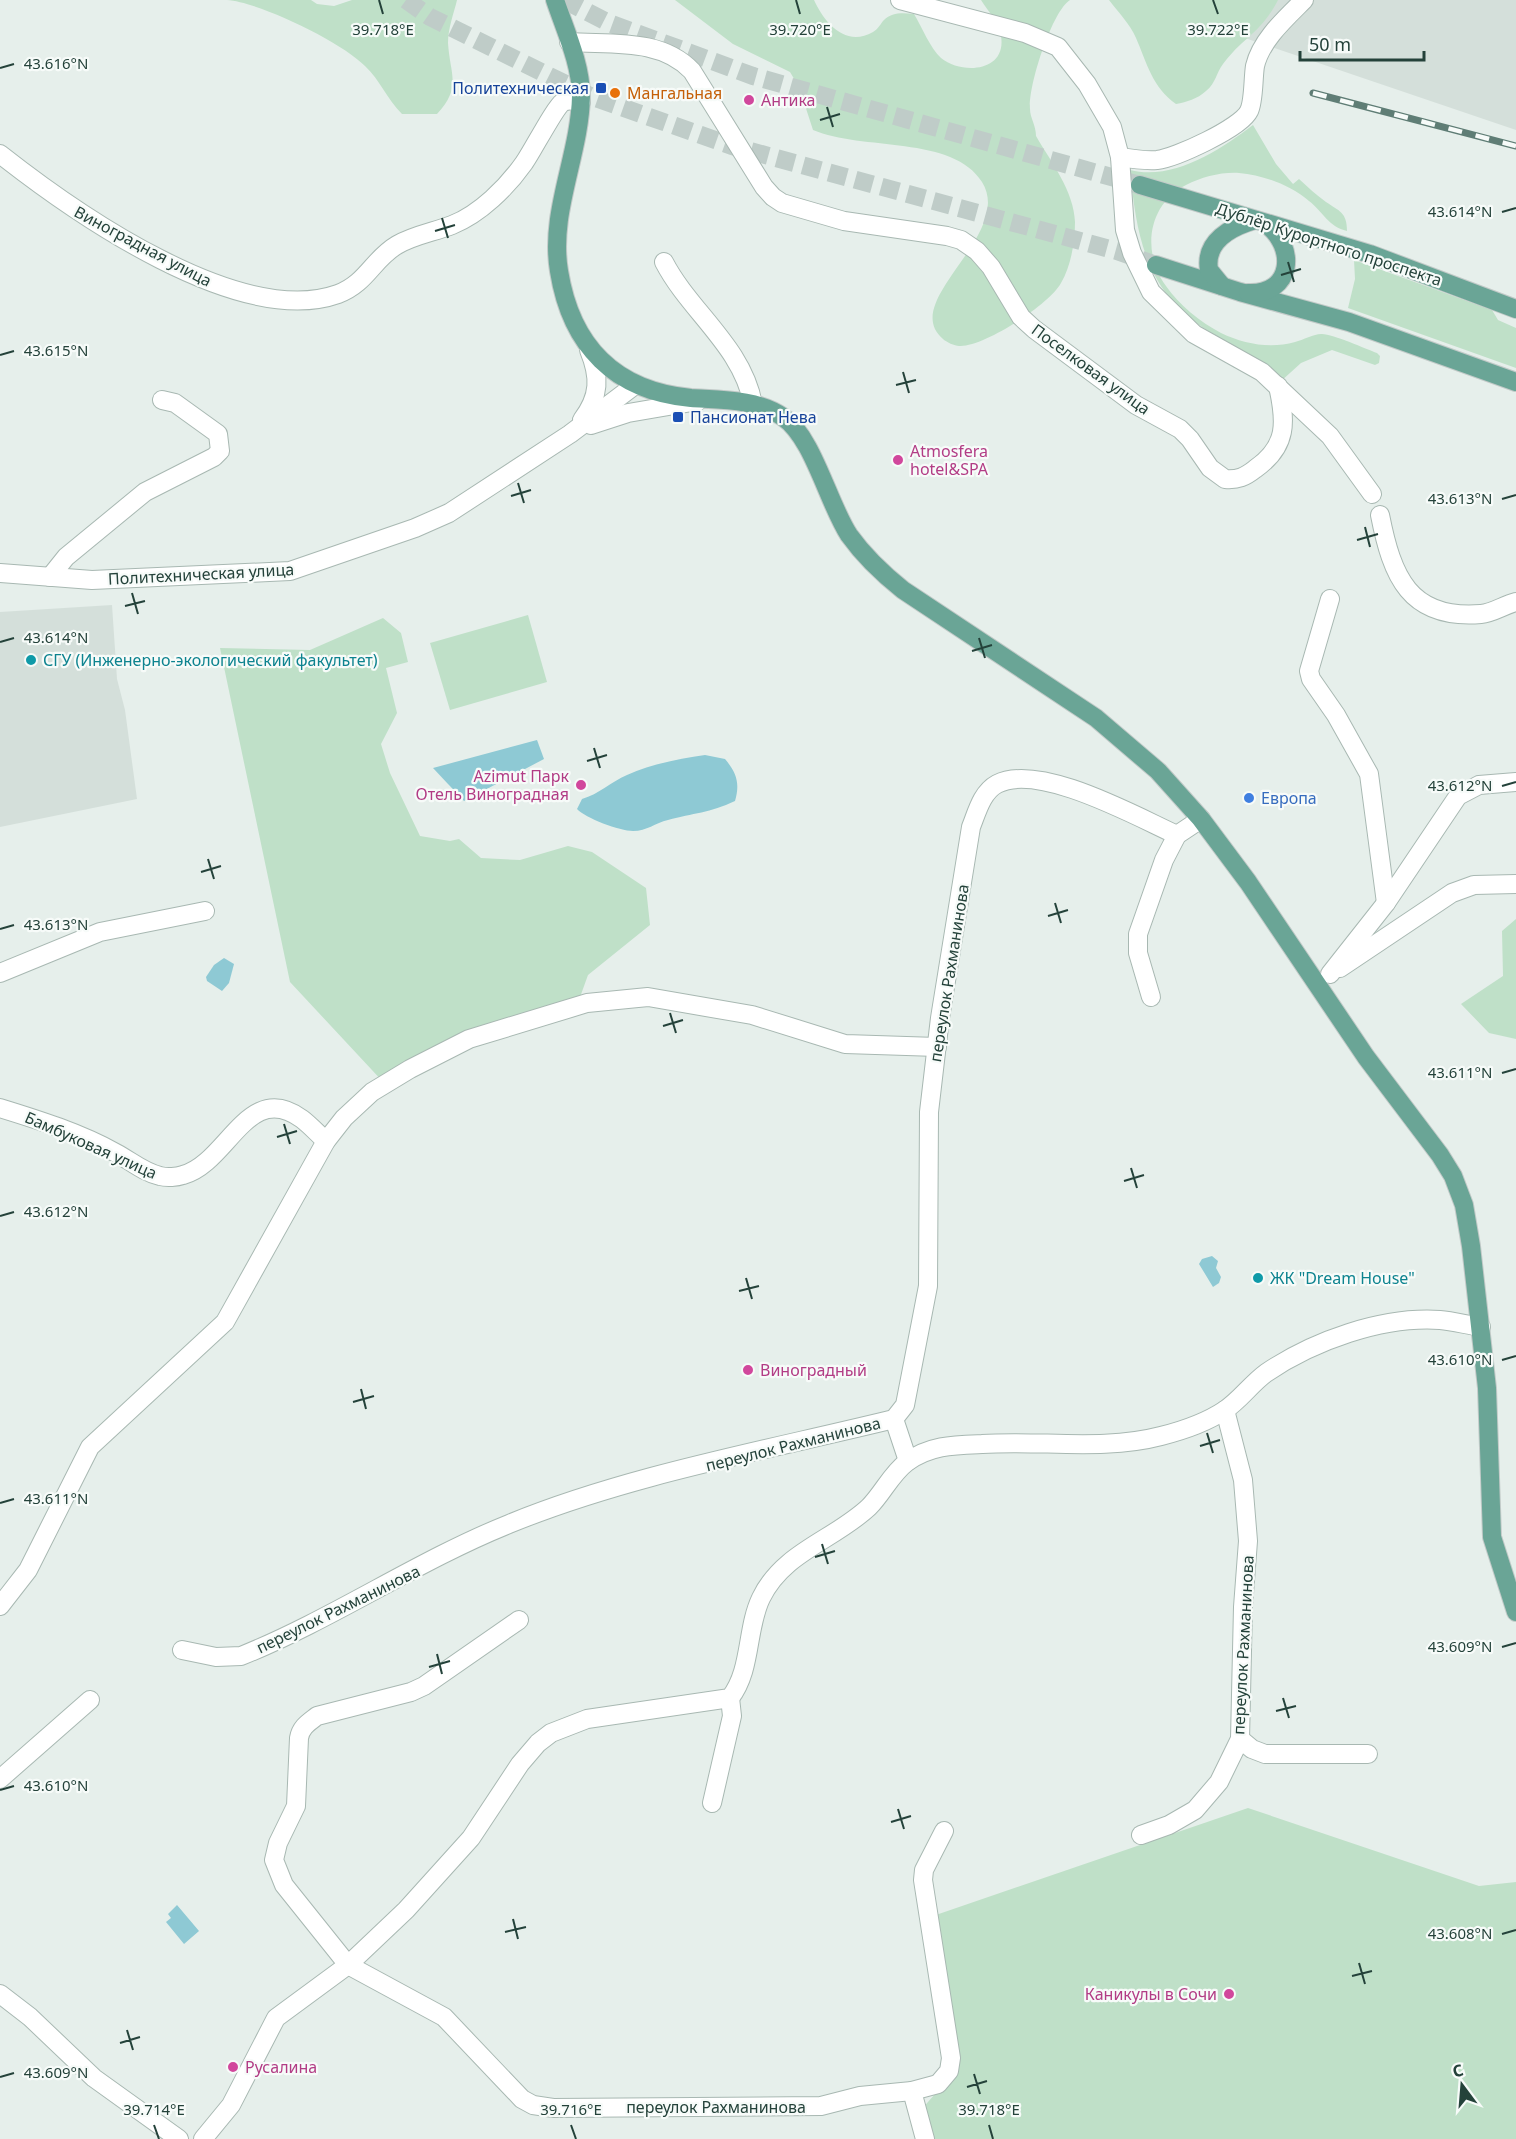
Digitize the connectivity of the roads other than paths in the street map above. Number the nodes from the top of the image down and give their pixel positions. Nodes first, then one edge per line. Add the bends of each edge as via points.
1 (555, 0) edge
2 (900, 0) edge
3 (1304, 0) edge
4 (569, 42) junction
5 (581, 102) junction
6 (0, 154) edge
7 (1120, 157) junction
8 (1140, 185) tunnel mouth
9 (1260, 222) junction
10 (664, 262) dead end
11 (1156, 265) tunnel mouth
12 (1222, 287) junction
13 (1240, 292) junction
14 (1516, 309) edge
15 (589, 350) junction
16 (1516, 382) edge
17 (635, 386) junction
18 (1278, 386) junction
19 (715, 399) junction
20 (162, 400) dead end
21 (753, 404) junction
22 (570, 434) junction
23 (1372, 494) dead end
24 (1380, 515) dead end
25 (0, 573) edge
26 (20, 575) junction
27 (50, 577) junction
28 (0, 580) edge
29 (1330, 599) dead end
30 (1516, 602) edge
31 (1516, 782) edge
32 (1201, 819) junction
33 (1177, 836) junction
34 (1516, 884) edge
35 (1386, 903) junction
36 (205, 910) dead end
37 (0, 973) edge
38 (1323, 979) junction
39 (1151, 997) dead end
40 (937, 1047) junction
41 (0, 1108) edge
42 (326, 1141) junction
43 (1481, 1328) junction
44 (1225, 1410) junction
45 (894, 1419) junction
46 (908, 1461) junction
47 (0, 1606) edge
48 (1516, 1612) edge
49 (519, 1620) dead end
50 (182, 1650) dead end
51 (730, 1698) junction
52 (90, 1700) dead end
53 (1240, 1739) junction
54 (1368, 1754) dead end
55 (0, 1779) edge
56 (712, 1803) dead end
57 (944, 1831) dead end
58 (1142, 1835) dead end
59 (348, 1965) junction
60 (0, 1994) edge
61 (912, 2091) junction
62 (179, 2139) edge
63 (203, 2139) edge
64 (925, 2139) edge

1 - 4 main road
2 - 7 street via 1025,33 1058,47 1087,84 1112,127
3 - 7 street via 1275,30 1256,62 1249,112 1241,120 1168,158
4 - 5 main road
4 - 18 street, Поселковая улица via 649,46 673,54 692,72 764,188 782,203 844,221 947,236 970,245 990,267 1021,317 1034,329 1136,405 1180,429 1210,468 1225,479 1244,477 1277,448 1284,413
5 - 6 street, Виноградная улица via 571,100 558,107 522,167 475,212 451,226 396,245 354,287 319,298 281,300 214,285 80,213
5 - 15 main road via 557,244 563,288
7 - 18 street via 1125,230 1151,292 1194,334 1262,372
8 - 9 main road, Дублёр Курортного проспекта
9 - 12 main road via 1226,232 1210,250 1209,270
9 - 13 main road via 1282,241 1286,267 1270,289
9 - 14 main road, Дублёр Курортного проспекта via 1370,254
10 - 21 street via 718,332 749,382
11 - 12 main road
12 - 13 main road
13 - 16 main road via 1349,322
15 - 17 main road
15 - 22 street via 596,367 597,389 592,405
17 - 19 main road via 689,398
17 - 22 street
18 - 23 street via 1330,436
19 - 21 main road
19 - 22 street via 628,412
20 - 27 street via 175,403 218,434 220,451 145,492 66,557
21 - 32 main road via 793,425 850,535 879,570 903,590 1096,718 1158,771
22 - 27 street, Политехническая улица via 449,513 290,571 92,580
24 - 30 street via 1385,543 1397,573 1413,598 1427,607 1440,612 1482,614
25 - 26 street
26 - 27 street, Политехническая улица
26 - 28 street, Политехническая улица
29 - 35 street via 1309,671 1369,774
31 - 35 street via 1479,784 1458,796
32 - 33 street
32 - 38 main road
33 - 39 street via 1164,860 1138,934 1138,953
33 - 40 street, переулок Рахманинова via 1086,793 1024,779 995,785 980,804 971,827
34 - 38 street via 1474,885 1452,893
35 - 38 street
36 - 37 street via 100,932
38 - 43 main road via 1366,1057 1424,1131 1452,1176 1464,1205
40 - 42 street via 845,1044 752,1015 648,997 587,1004 469,1039 410,1069 372,1092
40 - 45 street, переулок Рахманинова via 929,1112 928,1286 905,1405
41 - 42 street, Бамбуковая улица via 115,1152 163,1177 182,1176 203,1167 251,1115 267,1108 301,1118
42 - 47 street via 225,1322 90,1448 28,1570
43 - 44 street via 1440,1320 1374,1327 1294,1357 1248,1387
43 - 48 main road via 1492,1537
44 - 46 street via 1193,1425 1136,1441 1026,1441 933,1447
44 - 53 street, переулок Рахманинова via 1243,1480 1248,1541
45 - 46 street
45 - 50 street, переулок Рахманинова via 617,1487 554,1507 507,1525 241,1656 216,1657
46 - 51 street via 869,1507 798,1554 772,1580 753,1620 741,1683
49 - 59 street, переулок Рахманинова via 424,1686 316,1716 301,1730 296,1806 274,1860 284,1885
51 - 56 street via 732,1716
51 - 59 street via 609,1714 551,1733 520,1764 471,1838 406,1910
52 - 55 street
53 - 54 street via 1265,1754
53 - 58 street, переулок Рахманинова via 1219,1782 1195,1810
57 - 61 street, переулок Рахманинова via 924,1870 923,1880 951,2065 938,2084
59 - 61 street, переулок Рахманинова via 451,2023 511,2088 533,2104 553,2108 807,2108 874,2093
59 - 63 street via 276,2018 231,2105
60 - 62 street via 94,2078
61 - 64 street

